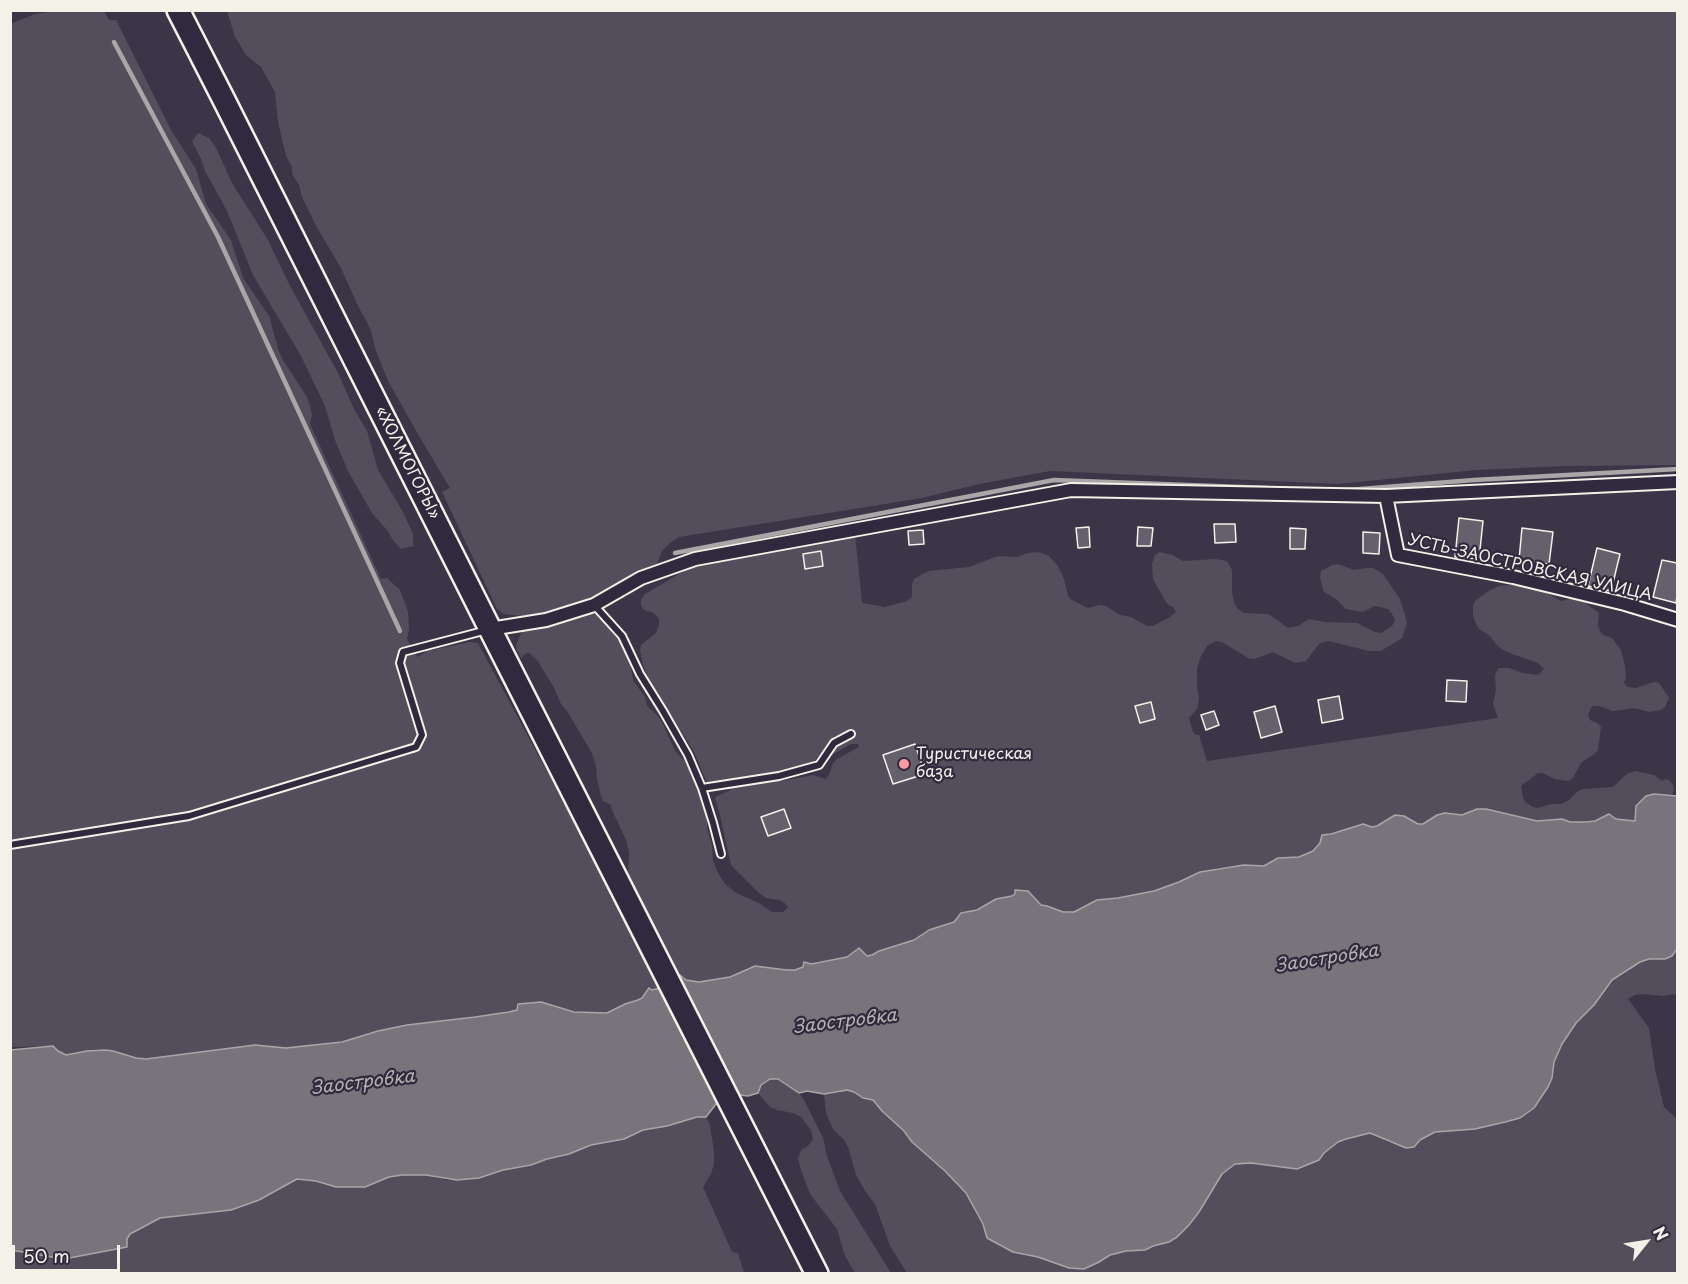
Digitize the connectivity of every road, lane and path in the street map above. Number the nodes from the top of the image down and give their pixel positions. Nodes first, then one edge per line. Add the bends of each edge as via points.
1 (177, 10) edge
2 (1677, 482) edge
3 (1386, 496) junction
4 (594, 605) junction
5 (1677, 620) edge
6 (490, 629) junction
7 (851, 734) dead end
8 (702, 788) junction
9 (10, 844) edge
10 (721, 854) dead end
11 (817, 1274) edge

1 - 6 highway, «ХОЛМОГОРЫ»
2 - 3 street
3 - 4 street via 1071,490 695,558 641,578
3 - 5 street, УСТЬ-ЗАОСТРОВСКАЯ УЛИЦА via 1398,555 1513,577
4 - 6 street via 546,620
4 - 8 lane via 622,636
6 - 9 lane via 404,651 400,663 422,735 416,747 189,816
6 - 11 highway, «ХОЛМОГОРЫ»
7 - 8 lane via 834,743 819,765 779,777
8 - 10 lane

